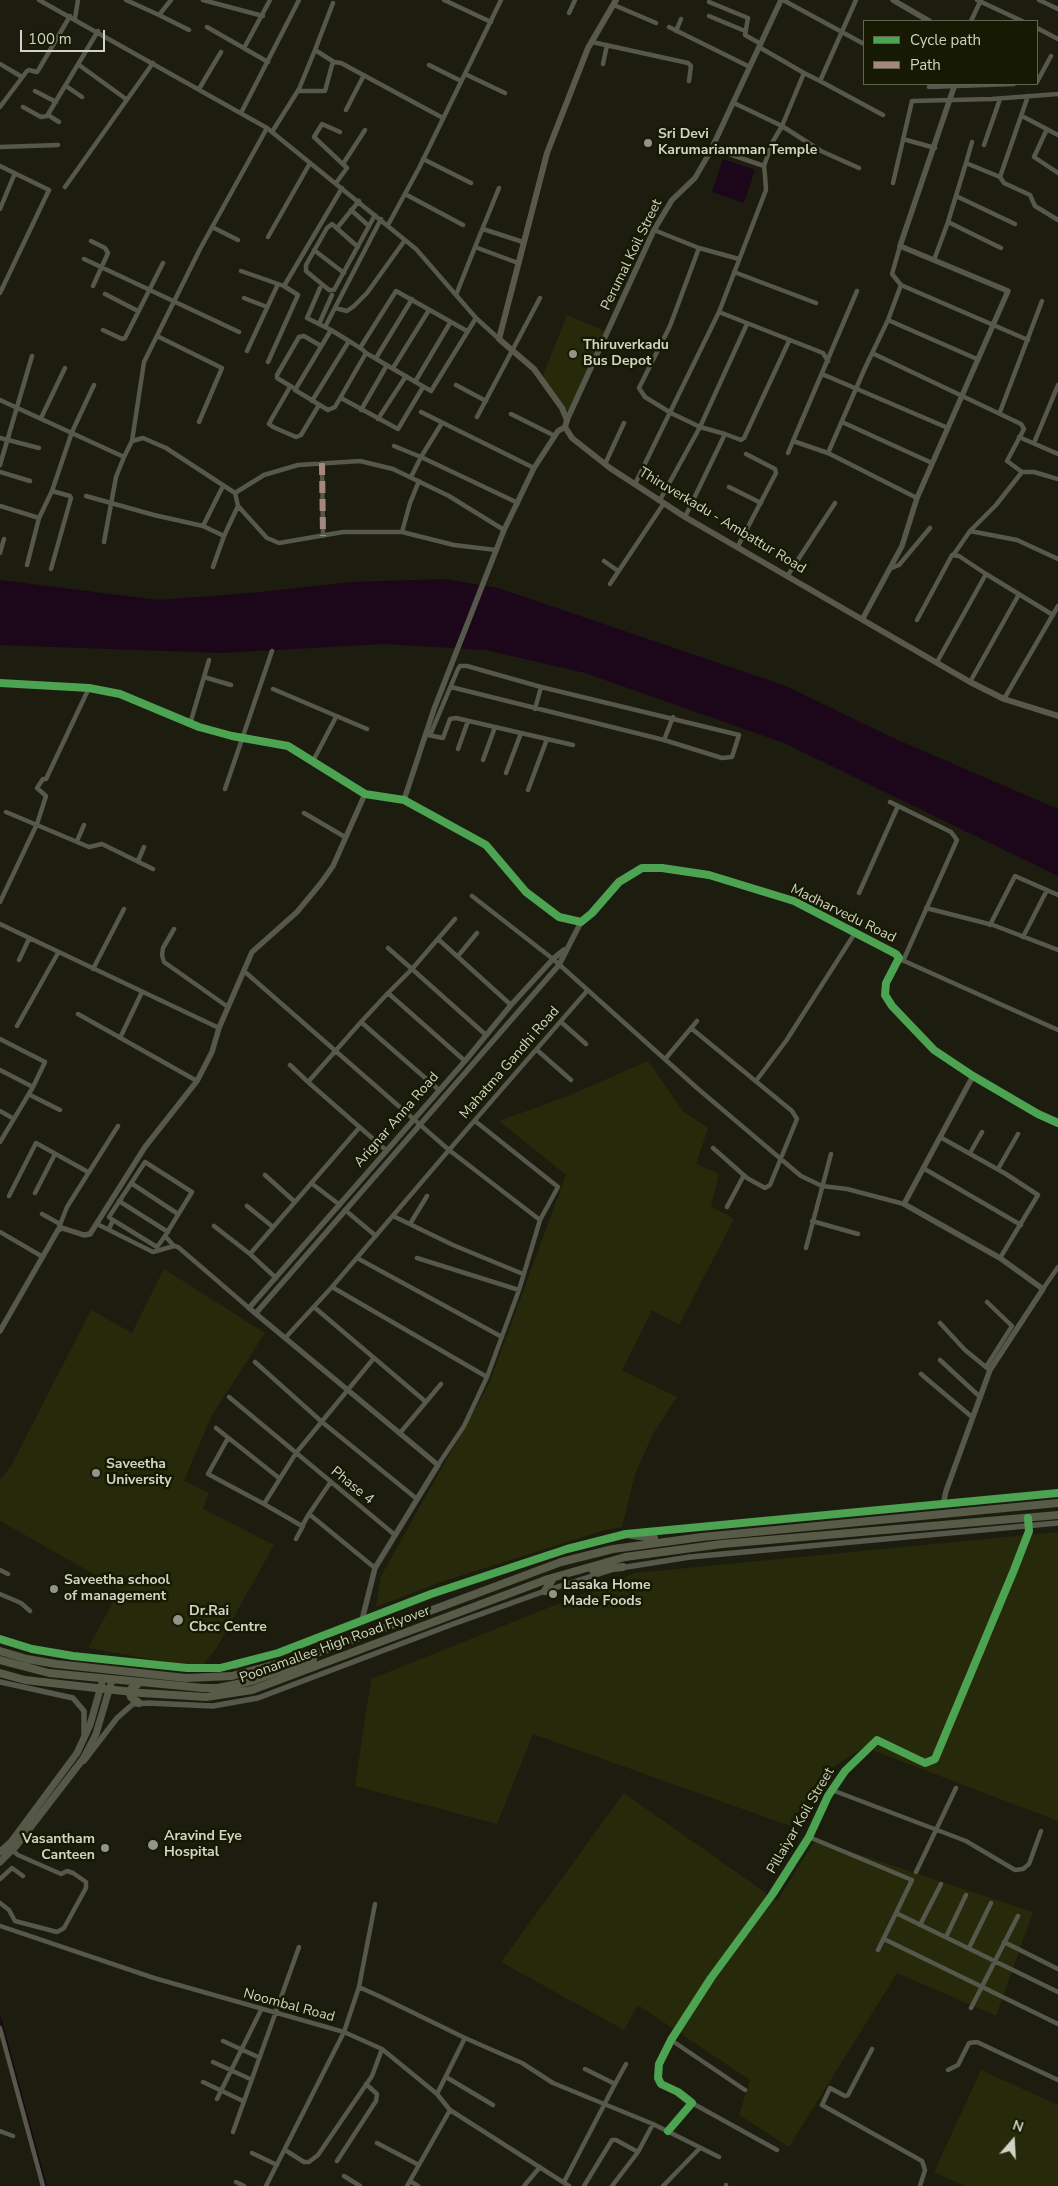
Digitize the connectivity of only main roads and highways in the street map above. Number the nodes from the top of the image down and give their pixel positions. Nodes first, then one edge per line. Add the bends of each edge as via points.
1 (615, 3) edge
2 (1058, 716) edge
3 (1058, 1503) edge
4 (1058, 1514) edge
5 (626, 1534) road end
6 (715, 1535) junction
7 (623, 1567) road end
8 (572, 1571) junction
9 (554, 1578) junction
10 (545, 1591) road end
11 (349, 1641) junction
12 (0, 1651) edge
13 (0, 1660) edge
14 (0, 1673) edge
15 (103, 1679) junction
16 (112, 1680) junction
17 (139, 1683) junction
18 (139, 1703) road end
19 (0, 1852) edge
20 (0, 1862) edge

1 - 2 main road, Thiruverkadu - Ambattur Road via 592,42 547,153 499,339 534,369 562,408 567,420 564,427 584,449 605,464 685,517 970,682 1004,699
3 - 6 highway
4 - 8 highway via 1029,1522 694,1547 641,1554
5 - 6 highway via 644,1538
6 - 11 highway via 640,1544 561,1562
7 - 8 highway
8 - 9 highway, Poonamallee High Road Flyover
9 - 10 highway
9 - 14 highway, Poonamallee High Road Flyover, bridge via 229,1696 206,1697 69,1685 25,1680
11 - 12 highway via 269,1668 210,1678 56,1664
11 - 17 highway via 281,1672 232,1686 203,1688
13 - 15 highway via 48,1673
15 - 16 highway
15 - 19 main road via 80,1748 11,1842
16 - 17 highway
16 - 20 main road via 96,1734 75,1769
17 - 18 highway via 130,1693

